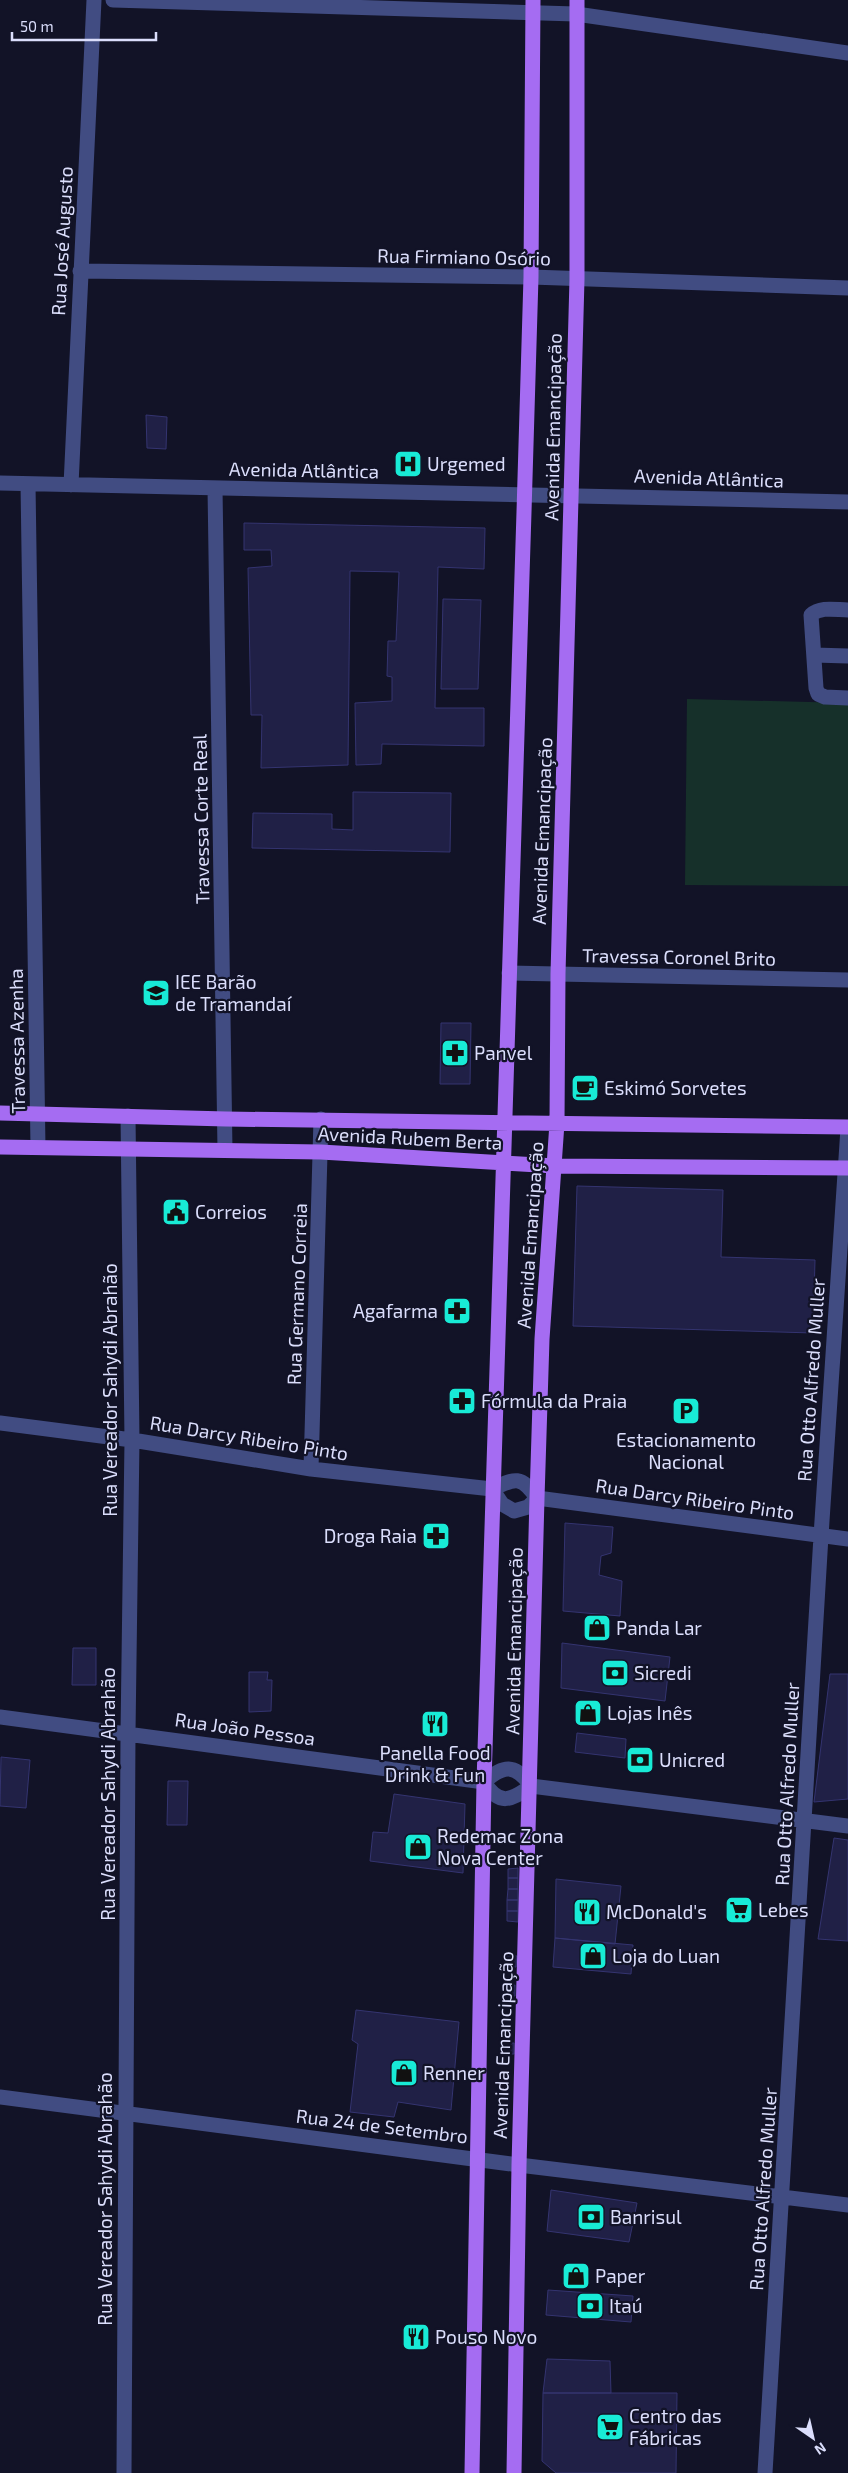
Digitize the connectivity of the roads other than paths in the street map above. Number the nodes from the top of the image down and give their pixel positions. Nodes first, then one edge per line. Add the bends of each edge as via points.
1 (94, 0) edge
2 (113, 0) edge
3 (533, 7) edge
4 (576, 7) edge
5 (848, 53) edge
6 (80, 271) junction
7 (530, 277) junction
8 (577, 279) junction
9 (848, 288) edge
10 (0, 483) edge
11 (28, 484) junction
12 (71, 485) junction
13 (215, 488) junction
14 (572, 494) junction
15 (525, 495) junction
16 (848, 502) edge
17 (848, 610) edge
18 (814, 655) junction
19 (848, 656) edge
20 (848, 698) edge
21 (509, 973) junction
22 (558, 974) junction
23 (848, 980) edge
24 (0, 1113) edge
25 (38, 1113) junction
26 (128, 1116) junction
27 (226, 1119) junction
28 (322, 1119) junction
29 (504, 1123) junction
30 (557, 1123) junction
31 (848, 1128) edge
32 (0, 1147) edge
33 (38, 1147) junction
34 (128, 1149) junction
35 (225, 1150) junction
36 (321, 1152) junction
37 (503, 1164) junction
38 (555, 1166) junction
39 (847, 1168) edge
40 (0, 1423) edge
41 (132, 1440) junction
42 (312, 1469) junction
43 (492, 1489) junction
44 (537, 1498) junction
45 (820, 1536) junction
46 (848, 1540) edge
47 (0, 1717) edge
48 (128, 1733) junction
49 (484, 1782) junction
50 (531, 1786) junction
51 (805, 1820) junction
52 (848, 1826) edge
53 (0, 2097) edge
54 (126, 2114) junction
55 (477, 2159) junction
56 (519, 2165) junction
57 (783, 2195) junction
58 (848, 2205) edge
59 (124, 2473) edge
60 (472, 2473) edge
61 (514, 2473) edge
62 (765, 2473) edge

1 - 6 street, Rua José Augusto
2 - 3 street
3 - 4 street
3 - 7 main road, Avenida Emancipação
4 - 5 street
4 - 8 main road, Avenida Emancipação
6 - 7 street, Rua Firmiano Osório
6 - 12 street, Rua José Augusto
7 - 8 street, Rua Firmiano Osório
7 - 15 main road, Avenida Emancipação
8 - 9 street, Rua Firmiano Osório
8 - 14 main road, Avenida Emancipação
10 - 11 street, Avenida Atlântica
11 - 12 street, Avenida Atlântica
11 - 25 street, Travessa Azenha
12 - 13 street, Avenida Atlântica
13 - 15 street, Avenida Atlântica
13 - 27 street, Travessa Corte Real
14 - 15 street, Avenida Atlântica
14 - 16 street, Avenida Atlântica
14 - 22 main road, Avenida Emancipação
15 - 21 main road, Avenida Emancipação
17 - 18 street via 816,610 811,615
18 - 19 street
18 - 20 street via 818,694
21 - 22 street, Travessa Coronel Brito
21 - 29 main road, Avenida Emancipação
22 - 23 street, Travessa Coronel Brito
22 - 30 main road, Avenida Emancipação
24 - 25 main road, Avenida Rubem Berta
25 - 26 main road, Avenida Rubem Berta
25 - 33 street, Travessa Azenha
26 - 27 main road, Avenida Rubem Berta
26 - 34 street, Rua Vereador Sahydi Abrahão
27 - 28 main road, Avenida Rubem Berta
27 - 35 street, Travessa Corte Real
28 - 29 main road, Avenida Rubem Berta
28 - 36 street, Rua Germano Correia
29 - 30 main road, Avenida Rubem Berta
29 - 37 main road, Avenida Emancipação
30 - 31 main road, Avenida Rubem Berta
30 - 38 main road, Avenida Emancipação
31 - 39 street, Rua Otto Alfredo Muller
32 - 33 main road, Avenida Rubem Berta
33 - 34 main road, Avenida Rubem Berta
34 - 35 main road, Avenida Rubem Berta
34 - 41 street, Rua Vereador Sahydi Abrahão
35 - 36 main road, Avenida Rubem Berta
36 - 37 main road, Avenida Rubem Berta
36 - 42 street, Rua Germano Correia
37 - 38 main road, Avenida Rubem Berta
37 - 43 main road, Avenida Emancipação
38 - 39 main road, Avenida Rubem Berta
38 - 44 main road, Avenida Emancipação via 542,1339
39 - 45 street, Rua Otto Alfredo Muller
40 - 41 street, Rua Darcy Ribeiro Pinto
41 - 42 street, Rua Darcy Ribeiro Pinto
41 - 48 street, Rua Vereador Sahydi Abrahão
42 - 43 street, Rua Darcy Ribeiro Pinto
43 - 44 street, Rua Darcy Ribeiro Pinto via 517,1480 529,1486
43 - 44 street via 502,1504 514,1510 528,1507
43 - 49 main road, Avenida Emancipação
44 - 45 street, Rua Darcy Ribeiro Pinto
44 - 50 main road, Avenida Emancipação
45 - 46 street, Rua Darcy Ribeiro Pinto
45 - 51 street, Rua Otto Alfredo Muller
47 - 48 street, Rua João Pessoa
48 - 49 street, Rua João Pessoa
48 - 54 street, Rua Vereador Sahydi Abrahão
49 - 50 street via 498,1771 513,1769
49 - 50 street via 491,1793 502,1799 518,1796
49 - 55 main road, Avenida Emancipação
50 - 51 street
50 - 56 main road, Avenida Emancipação
51 - 52 street
51 - 57 street, Rua Otto Alfredo Muller
53 - 54 street, Rua 24 de Setembro
54 - 55 street, Rua 24 de Setembro
54 - 59 street, Rua Vereador Sahydi Abrahão
55 - 56 street, Rua 24 de Setembro
55 - 60 main road, Avenida Emancipação
56 - 57 street, Rua 24 de Setembro
56 - 61 main road, Avenida Emancipação
57 - 58 street, Rua 24 de Setembro
57 - 62 street, Rua Otto Alfredo Muller

